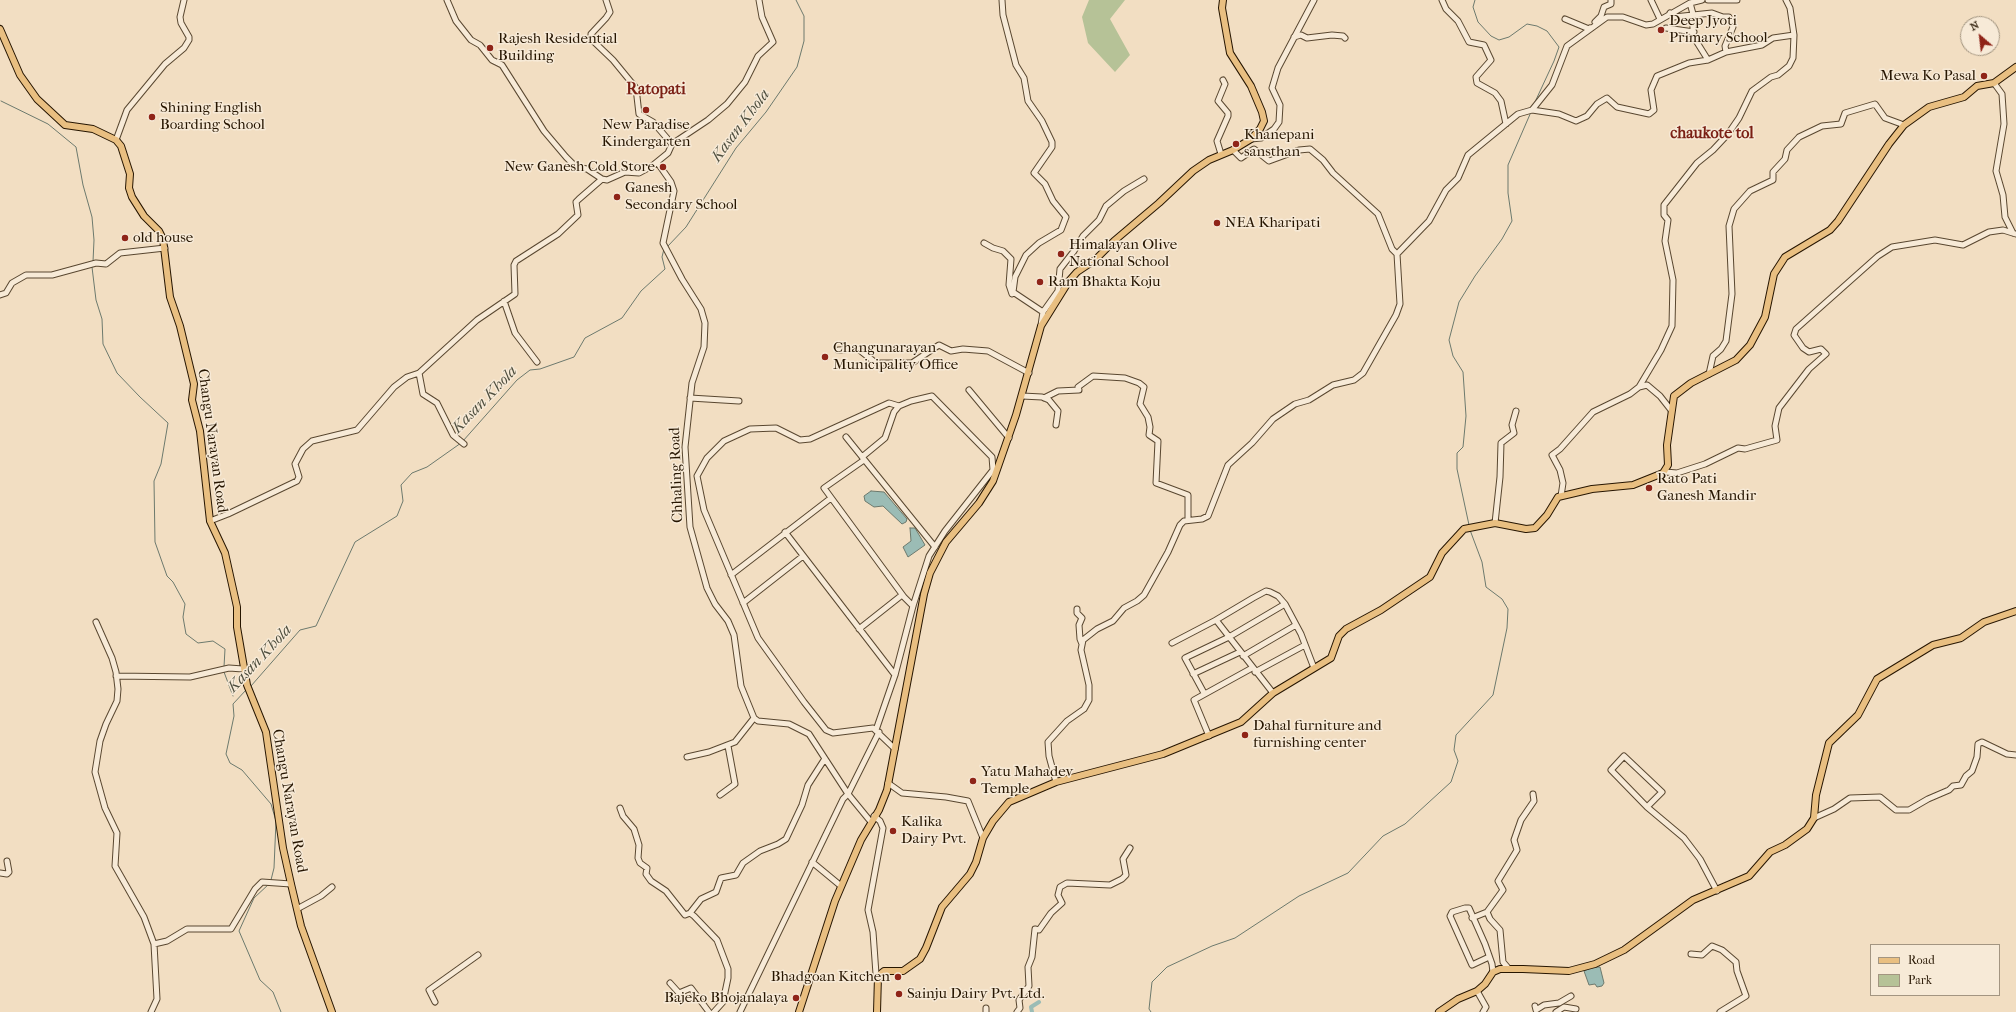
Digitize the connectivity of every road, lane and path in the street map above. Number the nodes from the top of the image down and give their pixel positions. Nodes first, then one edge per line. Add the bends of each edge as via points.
1 (184, 0) edge
2 (447, 0) edge
3 (606, 0) edge
4 (759, 0) edge
5 (1002, 0) edge
6 (1223, 0) edge
7 (1314, 0) edge
8 (1442, 0) edge
9 (1611, 0) edge
10 (1651, 0) edge
11 (1702, 0) edge
12 (1708, 0) edge
13 (1737, 0) edge
14 (1786, 0) edge
15 (1690, 3) junction
16 (1670, 13) junction
17 (1693, 14) junction
18 (1565, 19) dead end
19 (1660, 19) junction
20 (0, 28) edge
21 (1666, 28) dead end
22 (1589, 29) junction
23 (1694, 32) junction
24 (1794, 35) junction
25 (1294, 37) junction
26 (1345, 38) dead end
27 (1726, 52) junction
28 (1708, 60) junction
29 (2016, 67) edge
30 (1223, 80) dead end
31 (1994, 83) junction
32 (1532, 110) junction
33 (1506, 124) junction
34 (1904, 125) junction
35 (1251, 139) junction
36 (116, 140) junction
37 (672, 144) junction
38 (1233, 150) junction
39 (1221, 154) junction
40 (657, 162) junction
41 (602, 179) junction
42 (1144, 179) dead end
43 (2014, 233) edge
44 (984, 243) dead end
45 (165, 248) junction
46 (1397, 254) junction
47 (1015, 294) junction
48 (0, 295) edge
49 (504, 301) junction
50 (1043, 312) junction
51 (1041, 326) junction
52 (838, 350) dead end
53 (537, 362) dead end
54 (419, 373) junction
55 (1029, 373) junction
56 (1709, 374) junction
57 (1639, 387) junction
58 (969, 390) dead end
59 (1022, 396) junction
60 (690, 398) junction
61 (1044, 398) junction
62 (739, 401) dead end
63 (899, 406) junction
64 (1671, 410) junction
65 (1516, 411) dead end
66 (1056, 425) dead end
67 (846, 437) dead end
68 (1009, 438) junction
69 (464, 444) dead end
70 (863, 459) junction
71 (1665, 472) junction
72 (1561, 496) junction
73 (831, 498) junction
74 (1188, 520) junction
75 (210, 521) junction
76 (1495, 523) junction
77 (785, 532) junction
78 (935, 547) junction
79 (803, 556) junction
80 (731, 575) junction
81 (902, 595) junction
82 (743, 604) junction
83 (1285, 604) junction
84 (912, 606) junction
85 (1077, 609) dead end
86 (2016, 611) edge
87 (1216, 620) junction
88 (96, 622) dead end
89 (1296, 625) junction
90 (859, 628) junction
91 (1229, 637) junction
92 (1172, 643) dead end
93 (1082, 644) junction
94 (1305, 645) junction
95 (1241, 654) junction
96 (1314, 668) junction
97 (243, 670) junction
98 (1254, 670) junction
99 (1193, 674) junction
100 (895, 675) junction
101 (116, 676) junction
102 (1204, 693) junction
103 (1273, 693) junction
104 (754, 718) junction
105 (877, 731) junction
106 (1209, 736) junction
107 (728, 746) junction
108 (894, 749) junction
109 (2016, 755) edge
110 (687, 757) dead end
111 (824, 760) junction
112 (1056, 782) junction
113 (888, 783) junction
114 (848, 794) junction
115 (1533, 794) dead end
116 (720, 795) dead end
117 (1647, 807) junction
118 (620, 808) dead end
119 (1814, 818) junction
120 (872, 819) junction
121 (982, 838) junction
122 (1130, 848) dead end
123 (7, 861) dead end
124 (812, 862) junction
125 (0, 873) edge
126 (290, 884) junction
127 (841, 886) junction
128 (332, 887) dead end
129 (1716, 891) junction
130 (297, 909) junction
131 (1486, 912) junction
132 (690, 913) junction
133 (1472, 918) junction
134 (154, 944) junction
135 (1691, 954) dead end
136 (478, 955) dead end
137 (1489, 957) junction
138 (1509, 969) junction
139 (1493, 972) junction
140 (878, 976) junction
141 (670, 983) dead end
142 (1477, 991) junction
143 (1571, 996) dead end
144 (435, 1002) dead end
145 (1536, 1009) edge
146 (1576, 1009) dead end
147 (150, 1012) edge
148 (332, 1012) edge
149 (709, 1012) edge
150 (714, 1012) edge
151 (740, 1012) edge
152 (799, 1012) edge
153 (877, 1012) edge
154 (1017, 1012) edge
155 (1439, 1012) edge
156 (1483, 1012) edge
157 (1556, 1012) edge
158 (1720, 1012) edge

1 - 36 street via 180,23 189,40 184,48 165,64 128,110
2 - 41 street via 463,31 480,45 492,60 502,65 544,131 566,157 576,167 587,169
3 - 37 street via 610,12 590,34 591,39 636,88 639,114 653,122
4 - 37 street via 762,16 773,42 758,56 745,82 727,104
5 - 47 street via 1016,65 1024,78 1028,101 1052,142 1052,147 1034,173 1045,184 1053,201 1066,217 1061,230 1038,243 1026,255 1015,277
6 - 35 main road via 1222,8 1230,53 1251,86 1264,121
7 - 25 street
8 - 33 street via 1446,9 1458,21 1468,42 1484,45 1491,60 1476,77 1477,83 1495,93 1501,101
9 - 22 street via 1611,4 1604,7 1601,16
10 - 19 street
11 - 15 street
12 - 13 street
14 - 24 street via 1790,8
15 - 16 street
15 - 17 street
16 - 17 street via 1674,17
16 - 19 street
17 - 23 street
17 - 27 street via 1712,13 1729,17 1733,28 1725,46
18 - 22 street
19 - 22 street via 1646,25 1623,17 1607,17
20 - 36 main road via 20,75 37,99 65,124 93,129
21 - 23 street
22 - 32 street via 1567,46 1552,85
23 - 28 street via 1693,36
24 - 27 street via 1773,38 1762,45
24 - 57 street via 1793,58 1789,66 1778,76 1771,77 1752,91 1728,134 1697,162 1664,205 1664,214 1668,220 1665,241 1673,280 1672,326
25 - 26 street via 1322,35
25 - 35 street via 1278,68 1272,88 1280,105 1279,122 1261,138
27 - 28 street
28 - 32 street via 1689,63 1656,76 1651,90 1654,110 1649,114 1617,107 1607,98 1597,104 1587,116 1576,121 1559,114
29 - 31 main road
30 - 39 street via 1225,84 1218,101 1228,116 1217,141
31 - 34 main road via 1977,86 1964,97 1929,107
31 - 43 street via 2002,94 2004,124 1996,171 2003,195 2005,217
32 - 33 street via 1518,114
33 - 46 street via 1468,155 1458,178 1446,190 1429,221
34 - 56 main road via 1830,230 1785,257 1779,264 1772,280 1765,317 1750,345 1736,360
34 - 56 street via 1885,118 1875,104 1845,113 1841,124 1822,126 1799,137 1788,150 1785,160 1773,172 1773,180 1750,191 1734,209 1729,226 1732,294 1726,340 1713,356
35 - 38 main road
36 - 45 main road, Changu Narayan Road via 121,146 130,174 130,195 144,216 159,231
37 - 40 street via 668,153
38 - 39 main road
38 - 46 street via 1241,158 1254,149 1269,161 1299,150 1310,149 1378,214 1392,249
39 - 51 main road via 1188,175 1095,260 1077,272
40 - 41 street via 639,173 625,172 607,180
40 - 60 street, Chhaling Road via 674,191 663,243 701,309 705,323 704,347 692,383
41 - 49 street via 578,199 578,215 558,234 516,262 515,294
42 - 50 street via 1106,206 1098,220 1083,236 1060,269 1058,291
43 - 71 street via 2003,230 1989,232 1963,245 1935,240 1892,247 1878,256 1796,329 1794,335 1803,348 1809,352 1821,349 1826,354 1809,369 1779,408 1775,426 1776,440 1745,449 1738,448 1705,464 1677,473
44 - 47 street via 1003,251 1011,259 1009,285 1010,291
45 - 48 street via 120,253 106,264 52,274 26,275 12,283 6,293
45 - 75 main road, Changu Narayan Road via 170,297 194,384 192,400 200,431
46 - 74 street via 1400,304 1362,373 1354,380 1330,386 1309,400 1293,405 1273,419 1228,465 1208,516
47 - 50 street
49 - 53 street via 515,333
49 - 54 street via 477,320
50 - 51 street
51 - 55 main road
52 - 55 street via 858,349 876,363 912,363 940,345 951,351 963,348 988,351
54 - 69 street via 424,394 438,403 453,435
54 - 75 street via 407,376 394,387 357,430 312,441 303,449 295,464 299,477 297,481
55 - 59 main road
56 - 64 main road via 1676,394
57 - 64 street via 1647,385
57 - 72 street via 1593,412 1552,455 1563,483
58 - 68 street
59 - 61 street
59 - 68 main road
60 - 62 street
60 - 104 street, Chhaling Road via 685,448 690,528 707,588 734,635 741,686
61 - 66 street via 1058,411
61 - 74 street via 1058,391 1080,390 1078,387 1093,376 1125,378 1144,387 1140,404 1148,417 1149,435 1158,441 1156,483 1188,495
63 - 70 street via 894,412 885,438
63 - 78 street via 922,397 934,396 992,457 993,470 944,531
63 - 80 street via 889,403 810,439 800,440 776,428 750,429 724,441 707,458 697,476 700,496
64 - 71 main road via 1668,465
65 - 76 street via 1512,425 1514,433 1501,443
67 - 70 street
68 - 108 main road via 993,481 946,542 930,573
70 - 73 street via 824,488
70 - 78 street
71 - 72 main road via 1633,485 1592,489
72 - 76 main road via 1556,498 1547,515 1535,528 1526,529
73 - 77 street
73 - 81 street
74 - 93 street via 1180,525 1144,595 1137,602 1124,608 1110,623 1091,633
75 - 97 main road, Changu Narayan Road via 225,552 237,607
76 - 96 main road via 1464,529 1442,553 1430,577 1381,610 1346,629 1339,636 1333,656
77 - 79 street
77 - 80 street
78 - 84 street via 929,556
79 - 82 street
79 - 90 street
80 - 82 street
81 - 84 street
81 - 90 street
82 - 105 street via 758,638 826,730 833,733 873,728
83 - 87 street via 1278,596 1266,592
83 - 89 street
83 - 91 street
84 - 100 street
85 - 93 street via 1082,618 1079,625
86 - 119 main road via 1984,622 1961,638 1933,645 1877,679 1858,715 1829,743 1816,795
87 - 91 street
87 - 92 street
88 - 101 street via 112,658
89 - 94 street
89 - 95 street
90 - 100 street
91 - 95 street
91 - 99 street via 1185,658
93 - 112 street via 1089,700 1084,709 1067,721 1048,742
94 - 96 street
94 - 98 street
95 - 98 street
95 - 99 street
96 - 103 main road
97 - 101 street via 229,668 190,677
97 - 126 main road, Changu Narayan Road via 266,732
98 - 102 street
98 - 103 street
99 - 102 street
100 - 105 street
101 - 134 street via 117,701 100,741 95,772 105,808 117,833 115,866 144,917
102 - 106 street via 1196,697 1194,704
103 - 106 main road via 1241,722
104 - 107 street via 735,742
104 - 111 street via 758,721 783,722 798,727 809,734
105 - 108 street
105 - 114 street
106 - 112 main road via 1163,754
107 - 110 street
107 - 116 street via 735,784
108 - 113 main road
109 - 119 street via 2007,754 1982,742 1978,744 1972,771 1961,785 1953,786 1909,810 1896,810 1880,797 1850,798
111 - 114 street
111 - 132 street via 814,774 786,839 760,851 743,863 736,875 721,878 716,892 701,899
112 - 121 main road via 1009,802
113 - 120 main road via 882,803
113 - 121 street via 902,793 968,801
114 - 120 street
114 - 124 street via 843,799
115 - 131 street via 1534,801 1521,820 1514,840 1518,850 1498,881 1503,890
117 - 117 street via 1611,770 1624,756 1662,792
117 - 129 street via 1684,838 1700,859
118 - 132 street via 634,829 639,845 638,858 647,868 646,874 666,891 685,915
119 - 129 main road via 1807,829 1770,852 1750,876
120 - 127 main road
120 - 140 street via 880,821 883,828 868,910
121 - 140 main road via 974,868 942,907 920,959 903,971 884,971
122 - 154 street via 1123,859 1126,875 1122,879 1110,885 1067,883 1060,887 1058,895 1062,903 1039,930 1035,929 1032,957 1028,967 1029,986 1019,1000 1020,1008
123 - 125 street via 9,872
124 - 127 street
124 - 151 street
126 - 130 main road, Changu Narayan Road
126 - 134 street via 262,882 231,929 187,929 167,941
127 - 152 main road
128 - 130 street
129 - 138 main road via 1693,900 1624,950 1595,964 1569,971
130 - 148 main road, Changu Narayan Road
131 - 133 street
131 - 138 street via 1500,930 1503,962
132 - 150 street via 717,940 728,969 723,1002
133 - 137 street
133 - 137 street via 1469,908 1452,912 1450,916 1472,965
134 - 147 street via 157,999
135 - 158 street via 1702,956 1712,946 1722,950 1736,962 1746,996
136 - 144 street via 429,990
137 - 139 street
138 - 139 main road
139 - 142 main road via 1486,984
140 - 153 main road
141 - 149 street via 679,993 691,988
142 - 155 main road via 1458,999
142 - 156 street via 1486,1007
143 - 145 street via 1559,1003
146 - 157 street via 1564,1008

